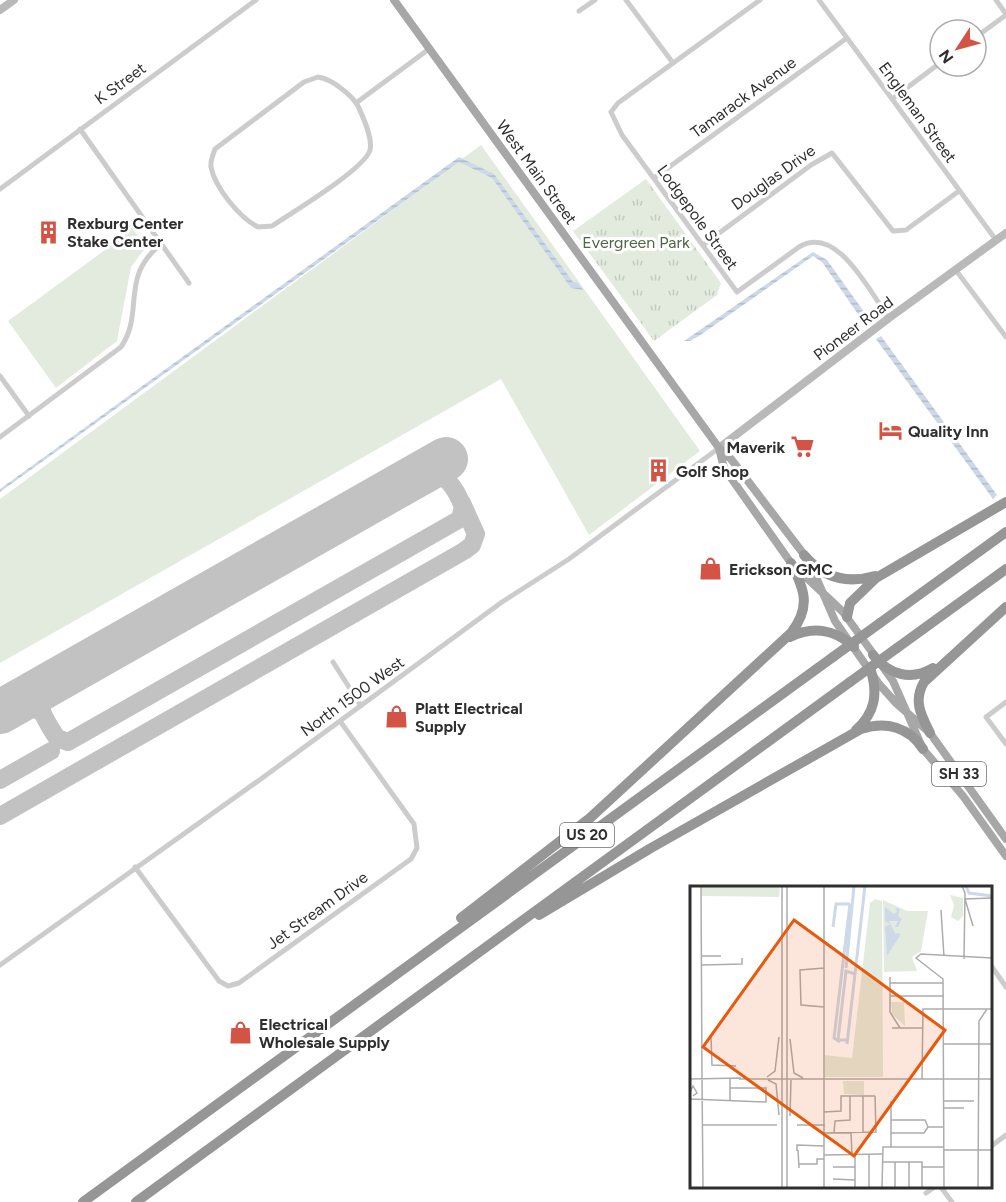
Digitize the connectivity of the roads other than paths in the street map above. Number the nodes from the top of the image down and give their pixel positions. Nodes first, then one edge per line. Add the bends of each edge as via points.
1 (14, 0) edge
2 (256, 0) edge
3 (394, 0) edge
4 (595, 0) edge
5 (626, 0) edge
6 (760, 0) edge
7 (819, 0) edge
8 (996, 0) edge
9 (0, 10) edge
10 (579, 11) dead end
11 (1006, 14) edge
12 (988, 28) edge
13 (847, 38) junction
14 (429, 49) junction
15 (673, 63) junction
16 (928, 72) edge
17 (892, 99) junction
18 (356, 103) junction
19 (602, 111) dead end
20 (611, 112) junction
21 (80, 129) junction
22 (654, 178) junction
23 (0, 189) edge
24 (959, 191) junction
25 (1006, 233) edge
26 (996, 240) junction
27 (160, 244) junction
28 (703, 245) junction
29 (955, 268) junction
30 (189, 283) dead end
31 (889, 318) junction
32 (1006, 337) edge
33 (0, 376) edge
34 (29, 416) junction
35 (0, 437) edge
36 (719, 448) junction
37 (1006, 502) edge
38 (1006, 532) edge
39 (804, 555) junction
40 (791, 563) junction
41 (1006, 569) edge
42 (884, 573) junction
43 (822, 591) junction
44 (1006, 607) edge
45 (848, 617) junction
46 (780, 644) junction
47 (854, 647) junction
48 (873, 655) junction
49 (951, 655) junction
50 (333, 662) dead end
51 (871, 670) junction
52 (1006, 702) edge
53 (361, 706) junction
54 (908, 714) junction
55 (340, 721) junction
56 (854, 732) junction
57 (930, 733) junction
58 (1006, 744) edge
59 (923, 749) junction
60 (1006, 839) edge
61 (1006, 856) edge
62 (135, 867) junction
63 (475, 954) junction
64 (0, 965) edge
65 (991, 965) edge
66 (1006, 987) edge
67 (341, 1014) junction
68 (1006, 1134) edge
69 (991, 1146) edge
70 (935, 1187) edge
71 (940, 1187) edge
72 (927, 1193) dead end
73 (83, 1202) edge
74 (136, 1202) edge
75 (952, 1202) edge

1 - 9 street
2 - 21 street, K Street
3 - 14 main road, West Main Street
4 - 10 street
5 - 15 street
6 - 15 street
7 - 13 street, Engleman Street
8 - 11 street
11 - 12 street
13 - 17 street, Engleman Street
13 - 22 street, Tamarack Avenue
14 - 18 street
14 - 36 main road, West Main Street
15 - 20 street
16 - 17 street
17 - 24 street, Engleman Street
18 - 18 street via 371,144 368,155 360,165 272,226 253,225 217,182 211,164 220,143 312,79 332,80
19 - 20 street
20 - 22 street, Lodgepole Street via 615,125
21 - 23 street, K Street
21 - 27 street
22 - 28 street, Lodgepole Street
24 - 26 street, Engleman Street
24 - 28 street, Douglas Drive via 906,230 893,231 832,153
25 - 26 street, Pioneer Road
26 - 29 street, Pioneer Road
27 - 30 street
27 - 34 street via 145,257 137,273 129,329 121,347
28 - 31 street, Lodgepole Street via 737,292 808,241 819,240 838,249
29 - 31 street, Pioneer Road
29 - 32 street
31 - 36 street, Pioneer Road
33 - 34 street
34 - 35 street
36 - 39 main road, West Main Street
36 - 40 main road, West Main Street via 724,468
36 - 53 street, North 1500 West
37 - 42 highway
38 - 67 highway, US 20, bridge
39 - 42 highway via 821,571 836,578 860,580
39 - 43 main road, West Main Street
40 - 43 main road, West Main Street
40 - 46 highway via 804,589 805,606 796,627
41 - 63 highway, US 20, bridge
42 - 45 highway via 856,596
43 - 45 main road, West Main Street
43 - 47 main road, West Main Street via 835,621
44 - 49 highway
45 - 48 main road, West Main Street
46 - 47 highway, SH 33 via 802,632 820,630 840,636
46 - 67 highway, SH 33 via 590,818
47 - 51 main road, West Main Street / SH 33
48 - 49 highway via 886,668 908,676 926,672
48 - 54 main road, West Main Street via 897,687
49 - 57 highway via 928,677 920,692 919,708
50 - 53 street
51 - 54 main road, West Main Street / SH 33
51 - 56 highway via 874,704 868,718
52 - 58 street via 986,717
53 - 55 street, North 1500 West
54 - 57 main road, West Main Street / SH 33
54 - 59 main road, West Main Street
55 - 62 street, North 1500 West
55 - 62 street, Jet Stream Drive via 414,824 417,848 411,859 239,983 228,986 219,981
56 - 59 highway, SH 33 via 893,726 911,735
56 - 63 highway, SH 33
57 - 60 main road, West Main Street / SH 33
59 - 61 main road, West Main Street / SH 33
62 - 64 street, North 1500 West
63 - 74 highway, US 20
65 - 66 street
67 - 73 highway, US 20
68 - 69 street
70 - 72 street
71 - 75 street

